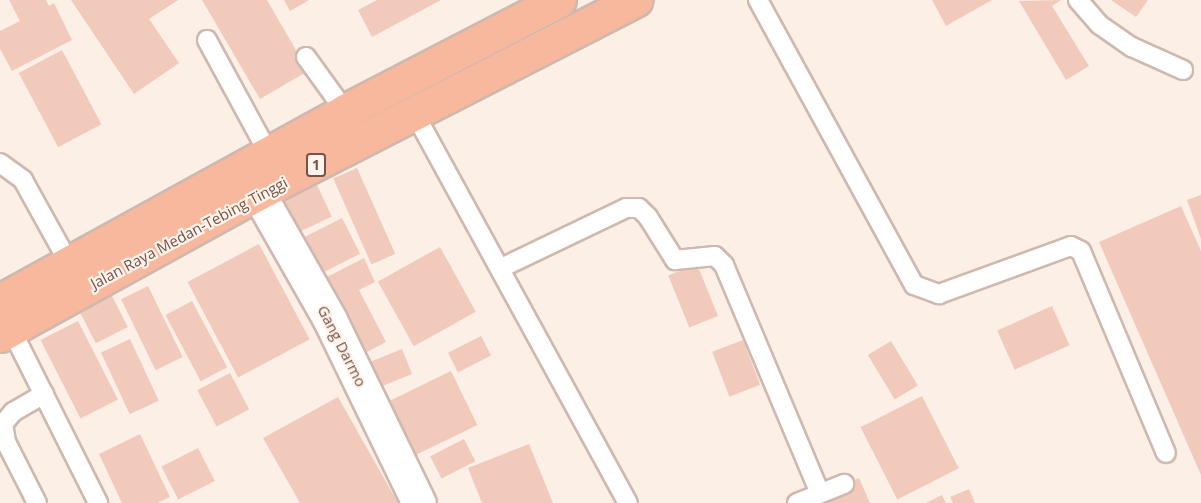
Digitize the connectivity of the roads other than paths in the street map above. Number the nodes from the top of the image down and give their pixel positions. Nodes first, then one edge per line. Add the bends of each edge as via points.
1 (559, 0) edge
2 (635, 0) edge
3 (758, 0) edge
4 (1078, 0) edge
5 (207, 40) dead end
6 (306, 57) dead end
7 (1183, 70) dead end
8 (345, 111) junction
9 (416, 116) junction
10 (269, 154) junction
11 (0, 163) edge
12 (258, 194) junction
13 (69, 263) junction
14 (501, 268) junction
15 (4, 322) edge
16 (44, 394) junction
17 (1166, 453) dead end
18 (844, 484) dead end
19 (820, 494) junction
20 (38, 503) edge
21 (98, 503) edge
22 (419, 503) edge
23 (628, 503) edge
24 (797, 503) edge

1 - 8 highway, Jalan Raya Medan-Tebing Tinggi / 1
2 - 9 highway, Jalan Raya Medan-Tebing Tinggi / 1
3 - 17 lane via 914,285 939,294 1071,246 1081,250
4 - 7 lane via 1100,25 1132,47
5 - 10 lane
6 - 8 lane
8 - 10 highway, Jalan Raya Medan-Tebing Tinggi / 1
9 - 12 highway, Jalan Raya Medan-Tebing Tinggi / 1
9 - 14 lane
10 - 13 highway, Jalan Raya Medan-Tebing Tinggi / 1
11 - 13 lane via 23,180
12 - 15 highway, Jalan Raya Medan-Tebing Tinggi / 1
12 - 22 street, Gang Darmo via 330,320
13 - 15 highway, Jalan Raya Medan-Tebing Tinggi / 1
14 - 19 lane via 626,208 643,212 675,260 715,256 724,265
14 - 23 lane
15 - 16 lane
16 - 20 lane via 13,412 3,424 6,442
16 - 21 lane
18 - 19 lane
19 - 24 lane

